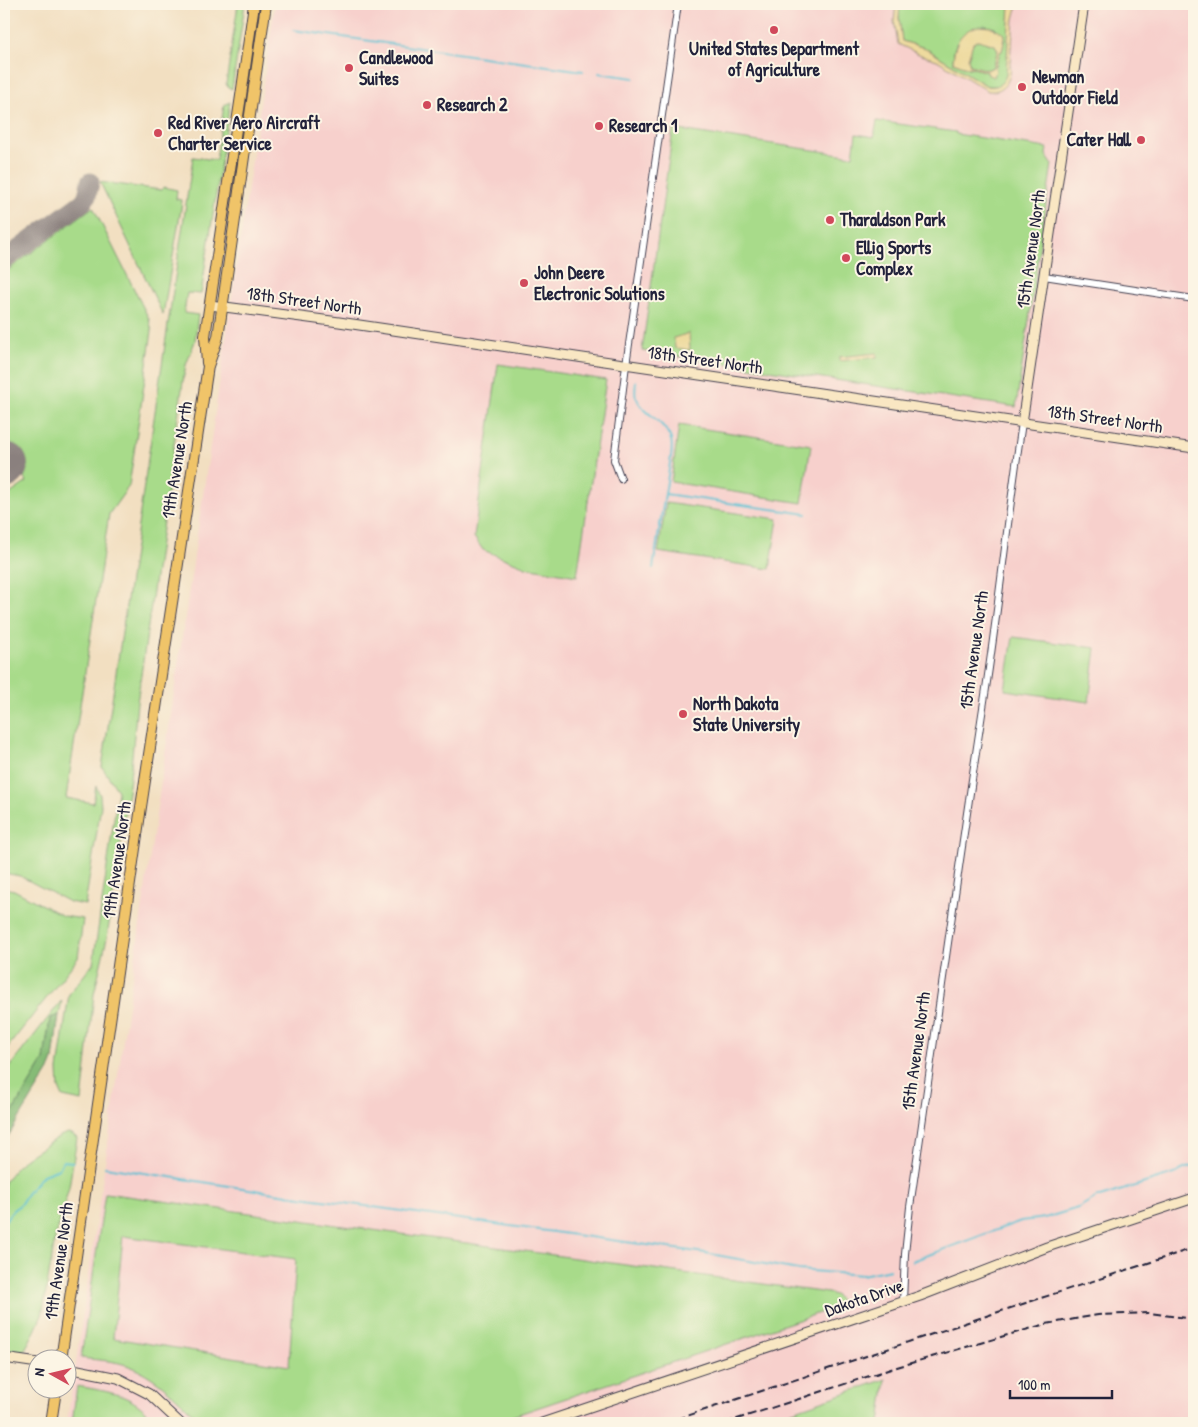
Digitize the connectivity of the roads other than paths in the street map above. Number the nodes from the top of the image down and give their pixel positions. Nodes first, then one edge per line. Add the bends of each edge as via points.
1 (254, 4) edge
2 (266, 4) edge
3 (678, 4) edge
4 (1084, 4) edge
5 (1044, 276) junction
6 (1194, 299) edge
7 (210, 305) junction
8 (222, 306) junction
9 (626, 365) junction
10 (208, 366) junction
11 (1022, 423) junction
12 (1194, 448) edge
13 (621, 479) dead end
14 (1194, 1198) edge
15 (903, 1302) junction
16 (62, 1350) edge
17 (4, 1358) edge
18 (28, 1362) edge
19 (78, 1370) edge
20 (54, 1400) edge
21 (51, 1423) edge
22 (180, 1423) edge
23 (542, 1423) edge

1 - 7 main road, 19th Avenue North
2 - 8 main road, 19th Avenue North
3 - 9 street
4 - 5 street, 15th Avenue North
5 - 6 street
5 - 11 street, 15th Avenue North
7 - 8 street, 18th Street North
7 - 10 main road, 19th Avenue North via 205,336
8 - 9 street, 18th Street North
8 - 10 main road, 19th Avenue North via 218,338
9 - 11 street, 18th Street North
9 - 13 street via 614,460
10 - 16 main road, 19th Avenue North
11 - 12 street, 18th Street North
11 - 15 street, 15th Avenue North via 910,1208
14 - 15 street, Dakota Drive via 1047,1247
15 - 23 street, Dakota Drive
17 - 18 street
19 - 22 street via 118,1378 149,1394
20 - 21 main road

